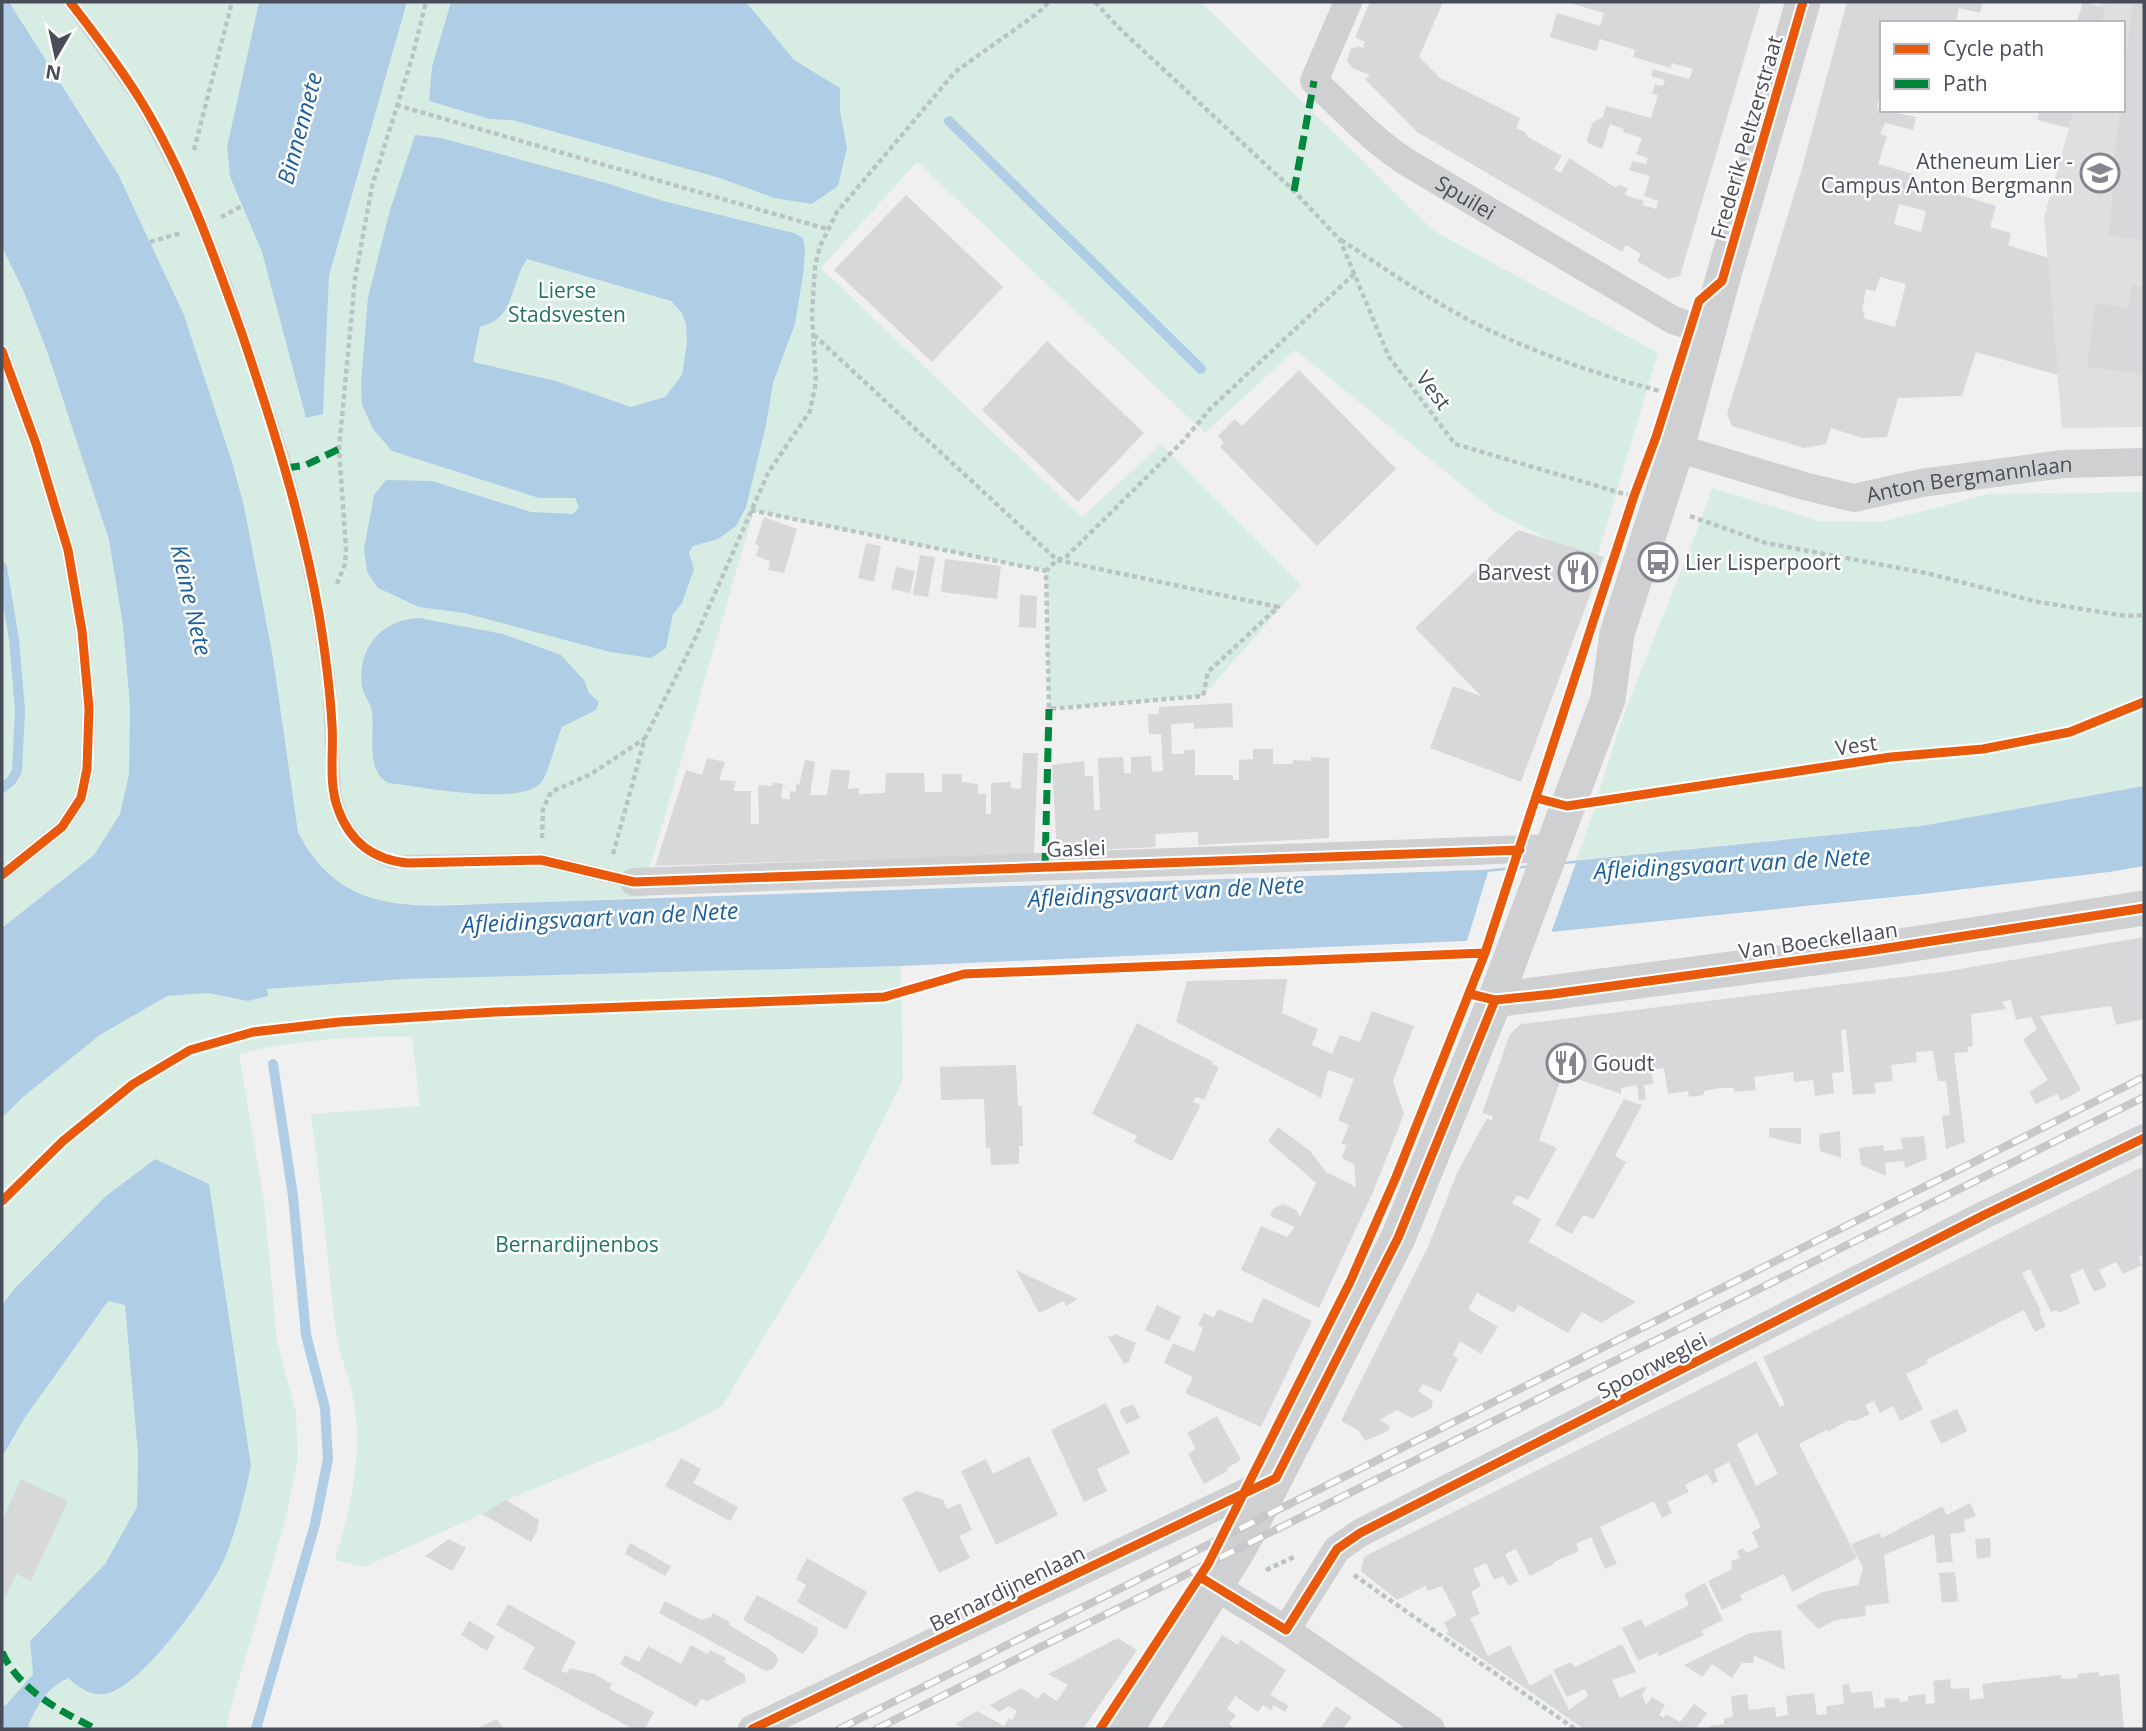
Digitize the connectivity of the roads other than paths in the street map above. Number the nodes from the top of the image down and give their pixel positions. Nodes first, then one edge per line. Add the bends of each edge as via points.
1 (70, 2) edge
2 (1348, 2) edge
3 (1803, 2) edge
4 (1708, 332) junction
5 (2, 351) edge
6 (1677, 448) junction
7 (2144, 462) edge
8 (1549, 855) junction
9 (2, 875) edge
10 (634, 882) joint
11 (2144, 908) edge
12 (1495, 1000) junction
13 (2144, 1138) edge
14 (1276, 1478) junction
15 (1228, 1594) junction
16 (1286, 1630) junction
17 (752, 1729) edge
18 (1126, 1729) edge
19 (1431, 1729) edge

1 - 10 lane via 141,101 186,187 222,276 283,459 319,615 329,684 334,792 342,820 363,848 392,862 541,860
2 - 4 street, Spuilei via 1314,81 1392,153 1673,320
3 - 4 street, Frederik Peltzerstraat
4 - 6 street, Frederik Peltzerstraat
5 - 9 lane via 68,550 89,708 81,798 62,827
6 - 7 street, Anton Bergmannlaan via 1854,498 1921,483 2063,464
6 - 8 street, Frederik Peltzerstraat via 1640,499 1608,699
8 - 10 street, Gaslei
8 - 12 street, Frederik Peltzerstraat
11 - 12 street, Van Boeckellaan via 1868,951
12 - 14 street, Frederik Peltzerstraat via 1398,1238
13 - 16 street, Spoorweglei via 1360,1532 1336,1549
14 - 15 street, Frederik Peltzerstraat
14 - 17 street, Bernardijnenlaan
15 - 16 street
15 - 18 street, Frederik Peltzerstraat
16 - 19 street

